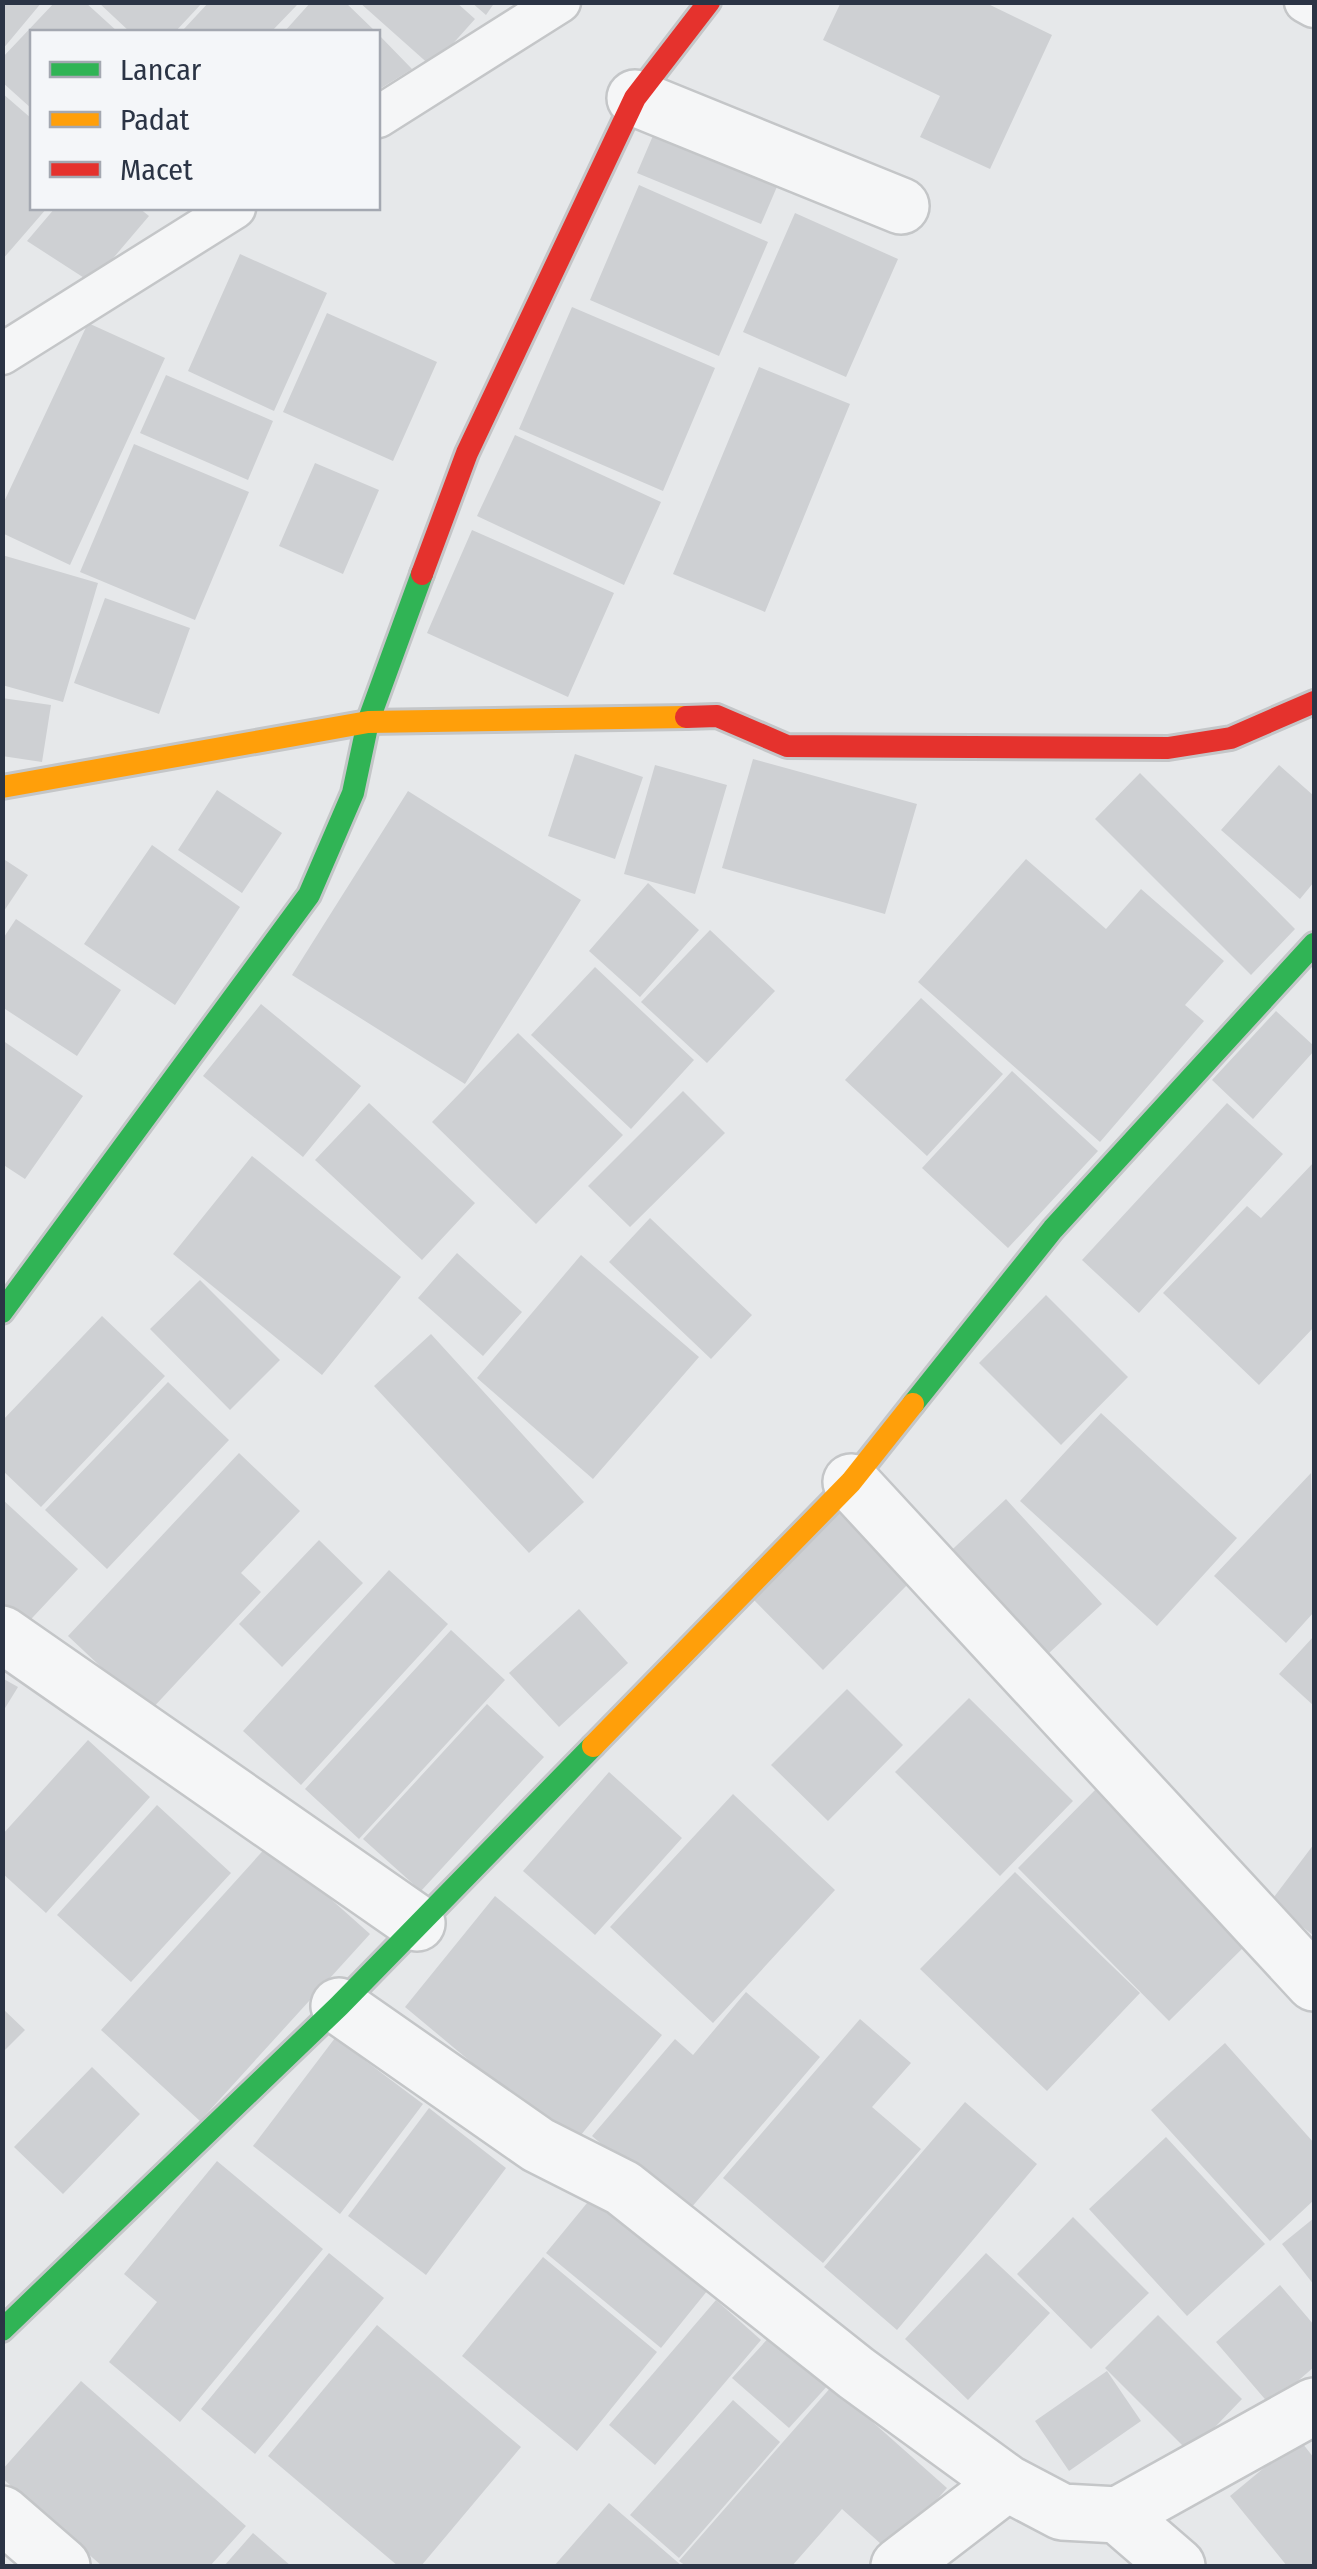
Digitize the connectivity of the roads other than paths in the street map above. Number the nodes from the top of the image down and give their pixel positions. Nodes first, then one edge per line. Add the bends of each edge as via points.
1 (560, 2) edge
2 (710, 2) edge
3 (1304, 2) edge
4 (1314, 7) edge
5 (636, 98) junction
6 (380, 117) edge
7 (901, 206) dead end
8 (231, 210) edge
9 (2, 354) edge
10 (1314, 702) edge
11 (365, 733) junction
12 (2, 787) edge
13 (1314, 944) edge
14 (2, 1312) edge
15 (851, 1482) junction
16 (2, 1634) edge
17 (417, 1923) junction
18 (1314, 1983) edge
19 (339, 2006) junction
20 (2, 2330) edge
21 (1314, 2406) edge
22 (1007, 2483) junction
23 (2, 2514) edge
24 (1118, 2514) junction
25 (62, 2566) edge
26 (899, 2566) edge
27 (1177, 2566) edge

1 - 6 lane
2 - 5 street
3 - 4 lane
5 - 7 street
5 - 11 street via 467,453
8 - 9 lane
10 - 11 street via 1231,738 1168,748 787,746 717,716
11 - 12 street
11 - 14 street via 352,793 309,895
13 - 15 street via 1053,1229
15 - 17 street
15 - 18 street
16 - 17 street
17 - 19 street
19 - 20 street
19 - 22 street via 538,2145 624,2188
21 - 24 street
22 - 24 street via 1062,2512
22 - 26 street
23 - 25 street
24 - 27 street

